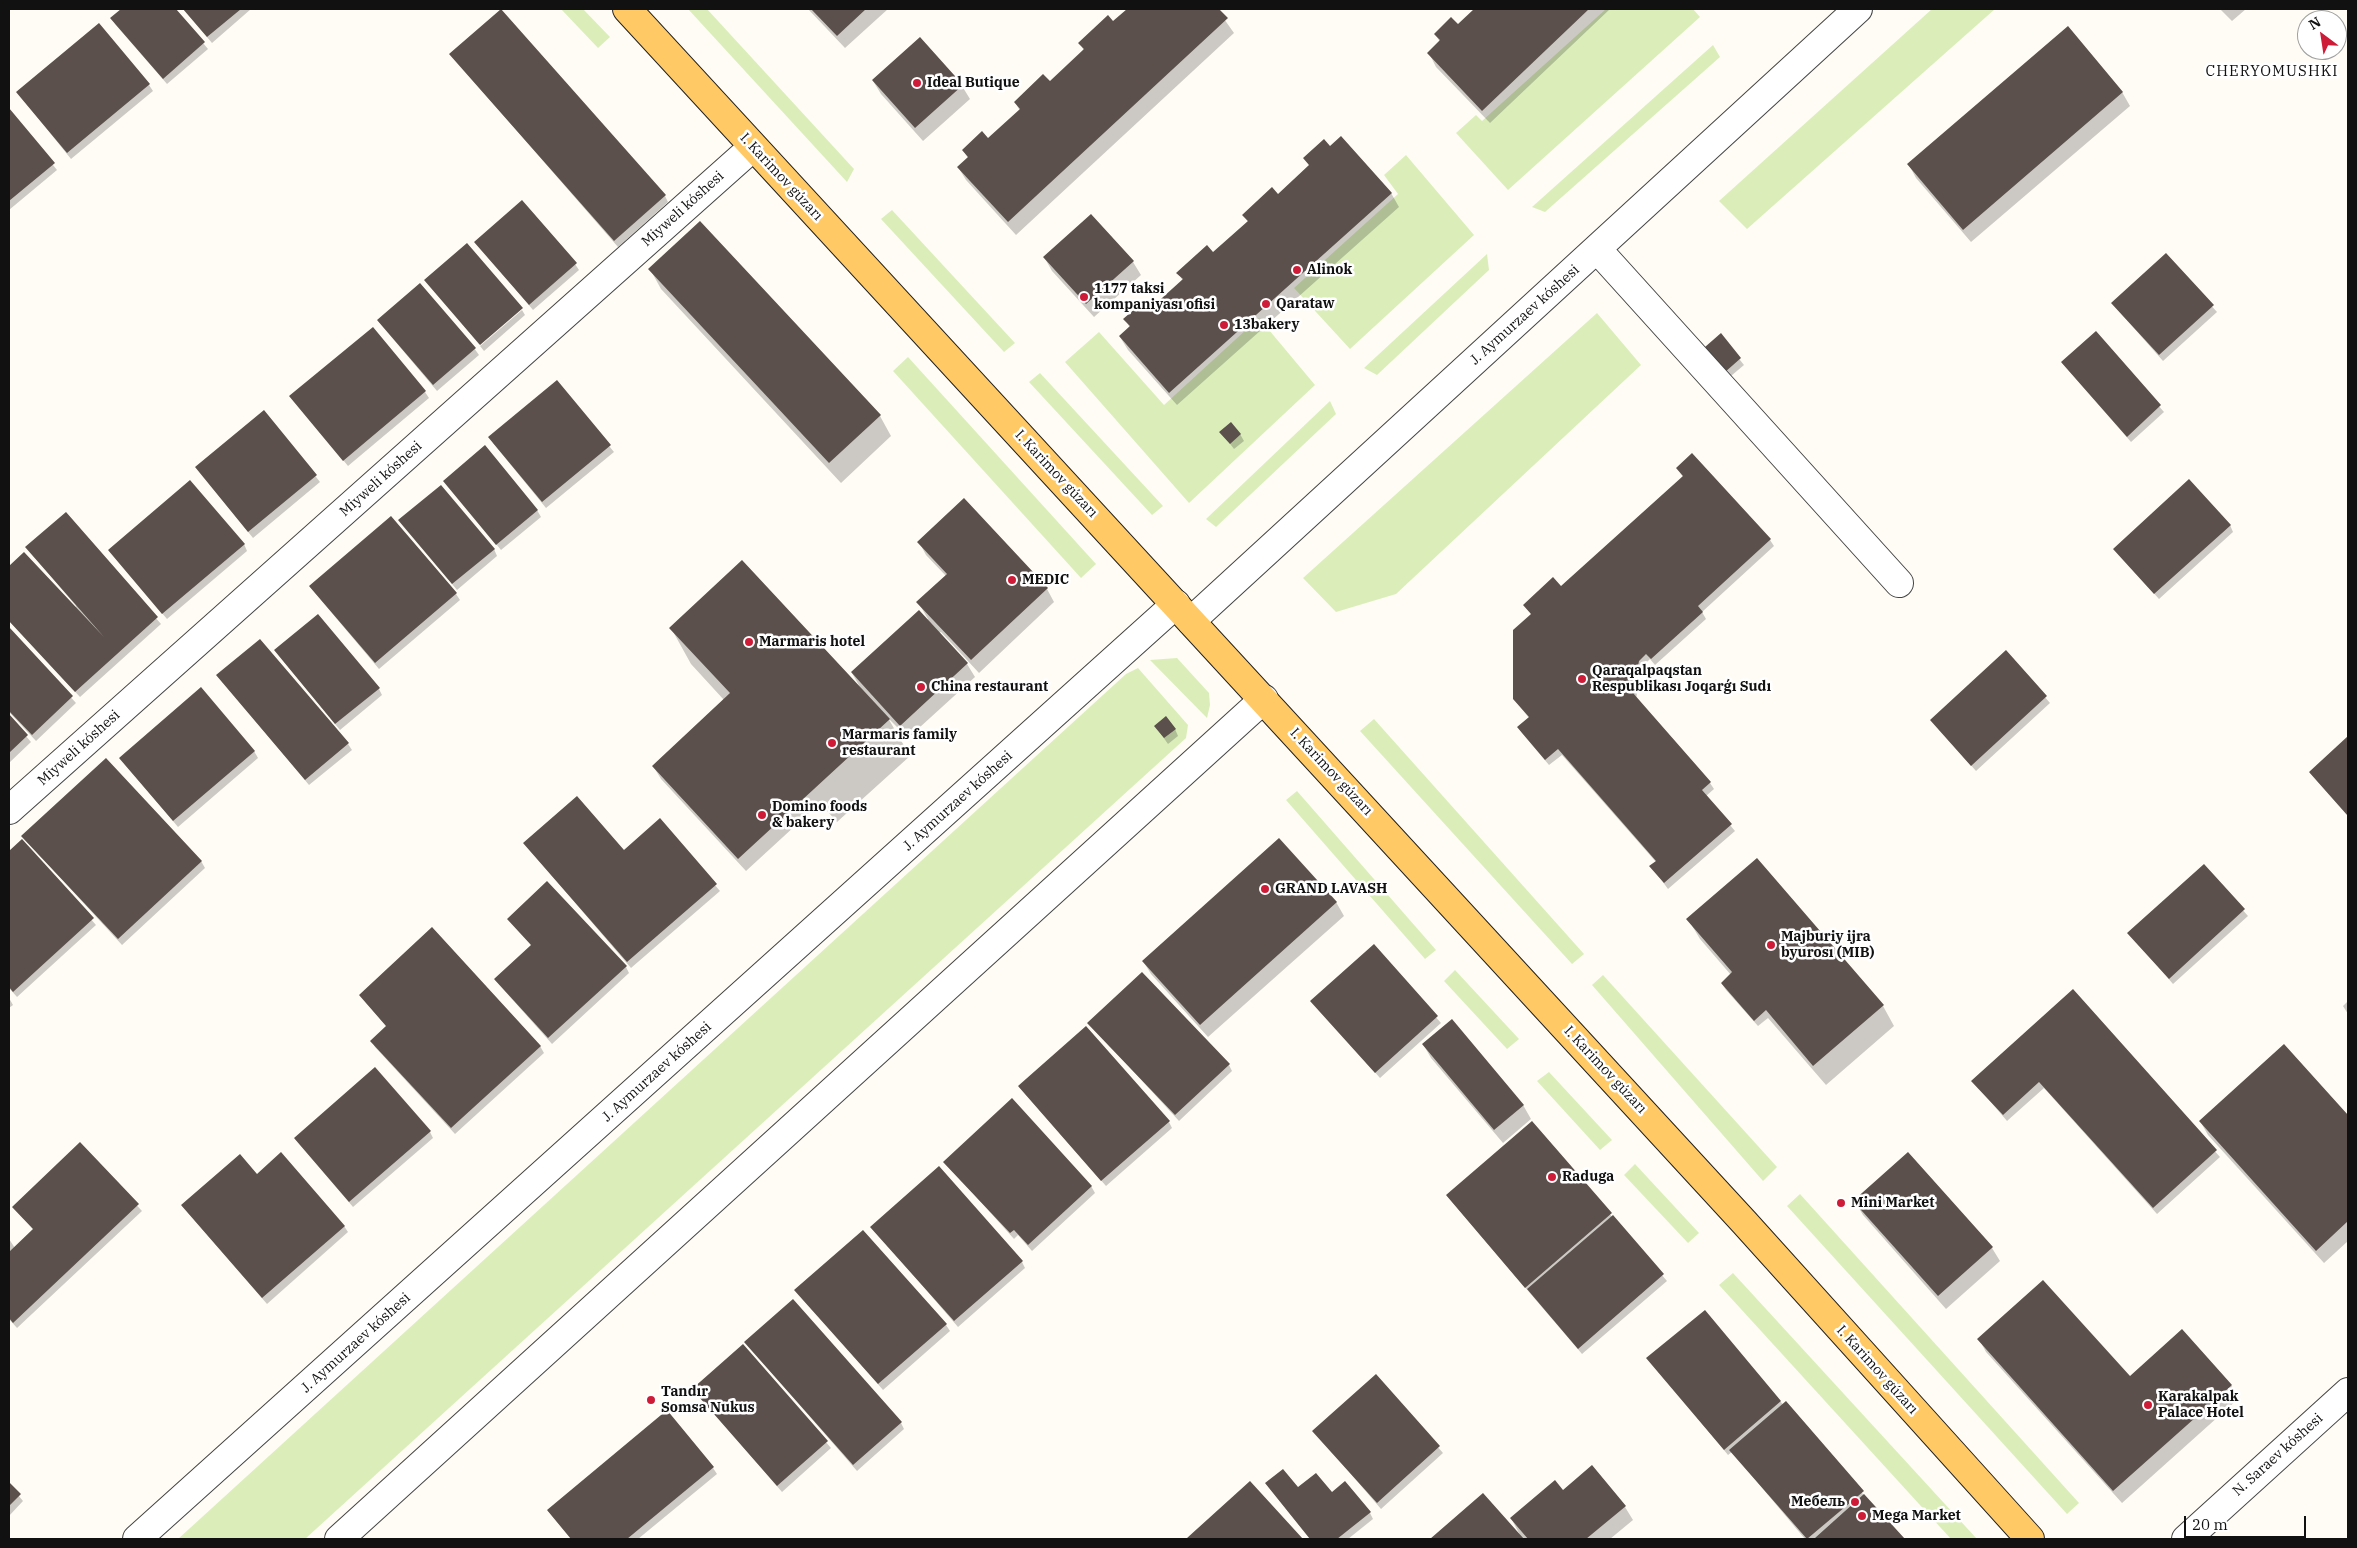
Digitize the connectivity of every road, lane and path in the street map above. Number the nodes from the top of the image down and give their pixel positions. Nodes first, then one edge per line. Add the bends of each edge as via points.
1 (627, 9) edge
2 (1858, 9) edge
3 (753, 147) junction
4 (1596, 249) junction
5 (1899, 583) dead end
6 (1184, 612) junction
7 (1264, 699) junction
8 (9, 810) edge
9 (2348, 1392) edge
10 (137, 1539) edge
11 (340, 1539) edge
12 (2030, 1539) edge
13 (2186, 1539) edge

1 - 3 main road, I. Karimov gúzarı
2 - 4 street, J. Aymurzaev kóshesi
3 - 6 main road, I. Karimov gúzarı
3 - 8 street, Miyweli kóshesi
4 - 5 street
4 - 6 street, J. Aymurzaev kóshesi
6 - 7 main road, I. Karimov gúzarı
6 - 10 street, J. Aymurzaev kóshesi
7 - 11 street
7 - 12 main road, I. Karimov gúzarı
9 - 13 street, N. Saraev kóshesi

